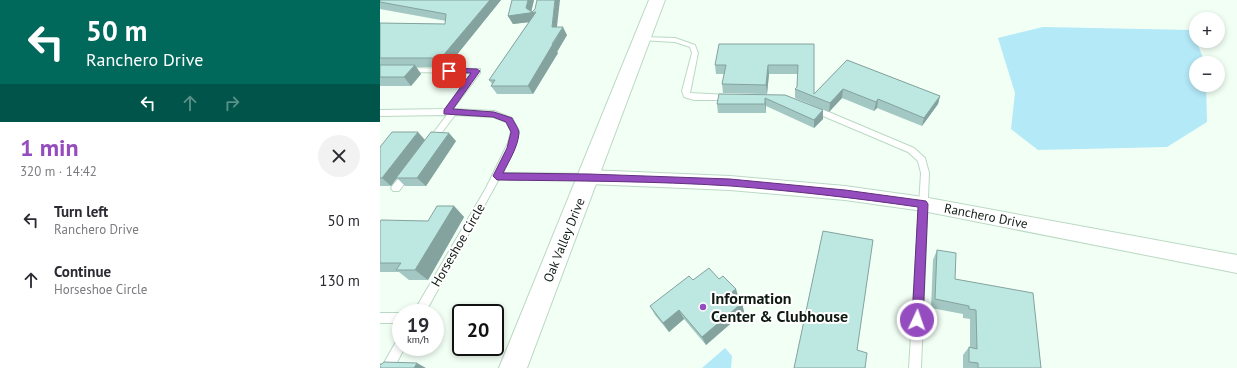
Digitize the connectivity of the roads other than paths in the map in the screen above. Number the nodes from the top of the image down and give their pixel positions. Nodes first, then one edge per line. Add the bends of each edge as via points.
1 (657, 0) edge
2 (642, 39) junction
3 (395, 70) edge
4 (739, 98) edge
5 (803, 104) edge
6 (450, 112) junction
7 (380, 113) edge
8 (424, 150) edge
9 (415, 163) edge
10 (497, 176) junction
11 (589, 177) junction
12 (396, 188) dead end
13 (923, 204) junction
14 (1237, 264) edge
15 (424, 304) edge
16 (380, 318) edge
17 (392, 318) edge
18 (394, 356) edge
19 (387, 368) edge
20 (513, 368) edge
21 (915, 368) edge

1 - 2 street, Oak Valley Drive
2 - 4 lane via 673,39 685,41 693,46 695,53 687,95 694,98
2 - 11 street, Oak Valley Drive
3 - 6 lane via 477,71
5 - 13 lane via 911,150 922,160
6 - 7 lane, Horseshoe Circle
6 - 8 lane
6 - 10 lane, Horseshoe Circle via 494,114 509,120 515,132 511,148
9 - 12 lane
10 - 11 lane
10 - 15 lane, Horseshoe Circle
11 - 13 street, Ranchero Drive via 785,187
11 - 20 street, Oak Valley Drive
13 - 14 street, Ranchero Drive
13 - 21 lane
16 - 17 lane
18 - 19 lane

